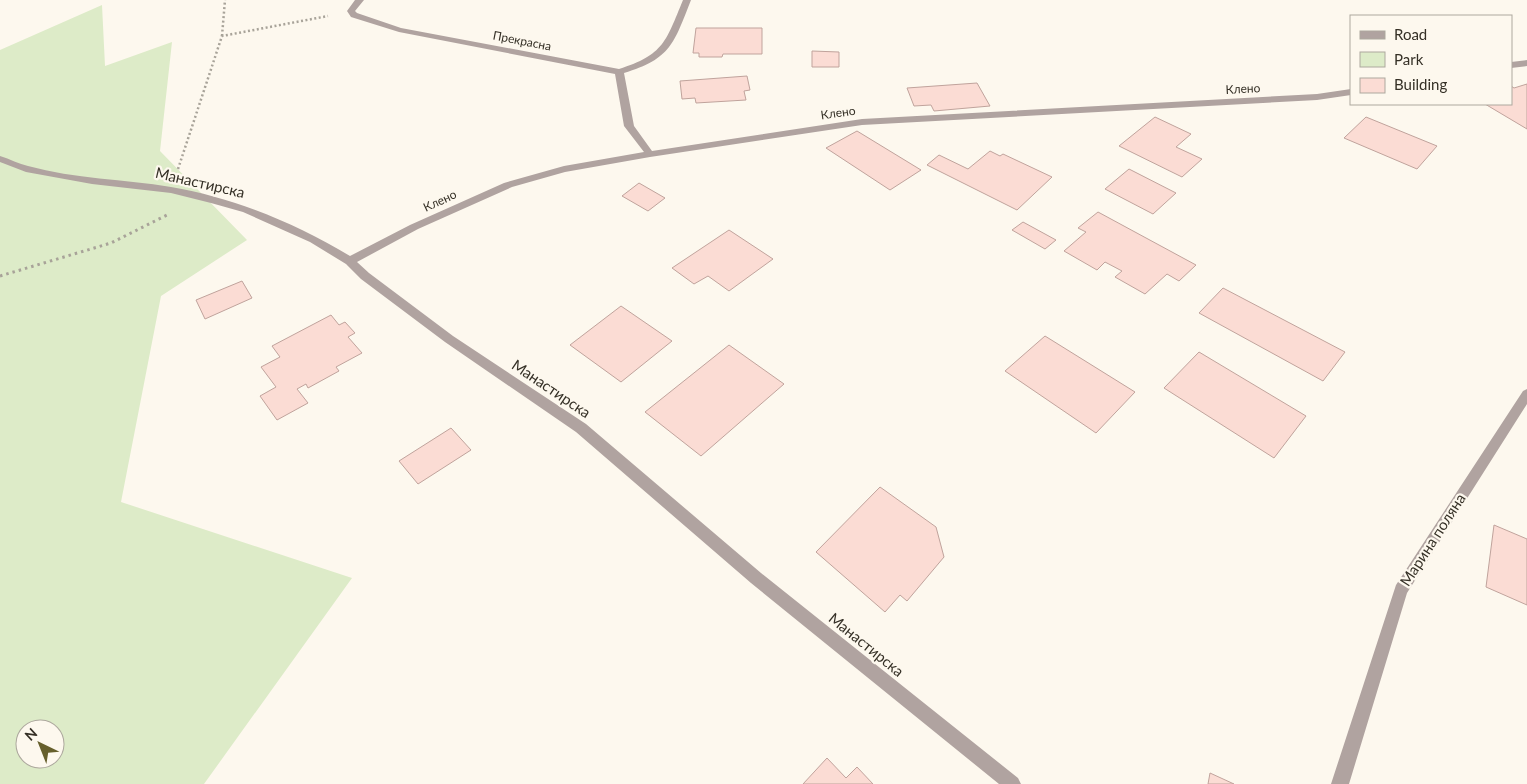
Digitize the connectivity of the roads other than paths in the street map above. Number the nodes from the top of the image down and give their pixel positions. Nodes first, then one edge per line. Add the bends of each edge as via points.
1 (360, 0) edge
2 (687, 0) edge
3 (1527, 63) edge
4 (1512, 65) edge
5 (619, 72) junction
6 (1350, 92) edge
7 (650, 154) junction
8 (0, 159) edge
9 (350, 261) junction
10 (1527, 394) edge
11 (1012, 784) edge
12 (1340, 784) edge

1 - 5 street, Прекрасна via 351,12 399,30
2 - 5 street via 667,49 640,66
3 - 4 street
5 - 7 street via 629,126
6 - 7 street, Клено via 1317,97 862,122
7 - 9 street, Клено via 564,169 508,185 422,223
8 - 9 street, Манастирска via 26,169 171,190 248,210 314,239
9 - 11 street, Манастирска via 449,339 581,428 756,578
10 - 12 street, Марина поляна via 1401,590

